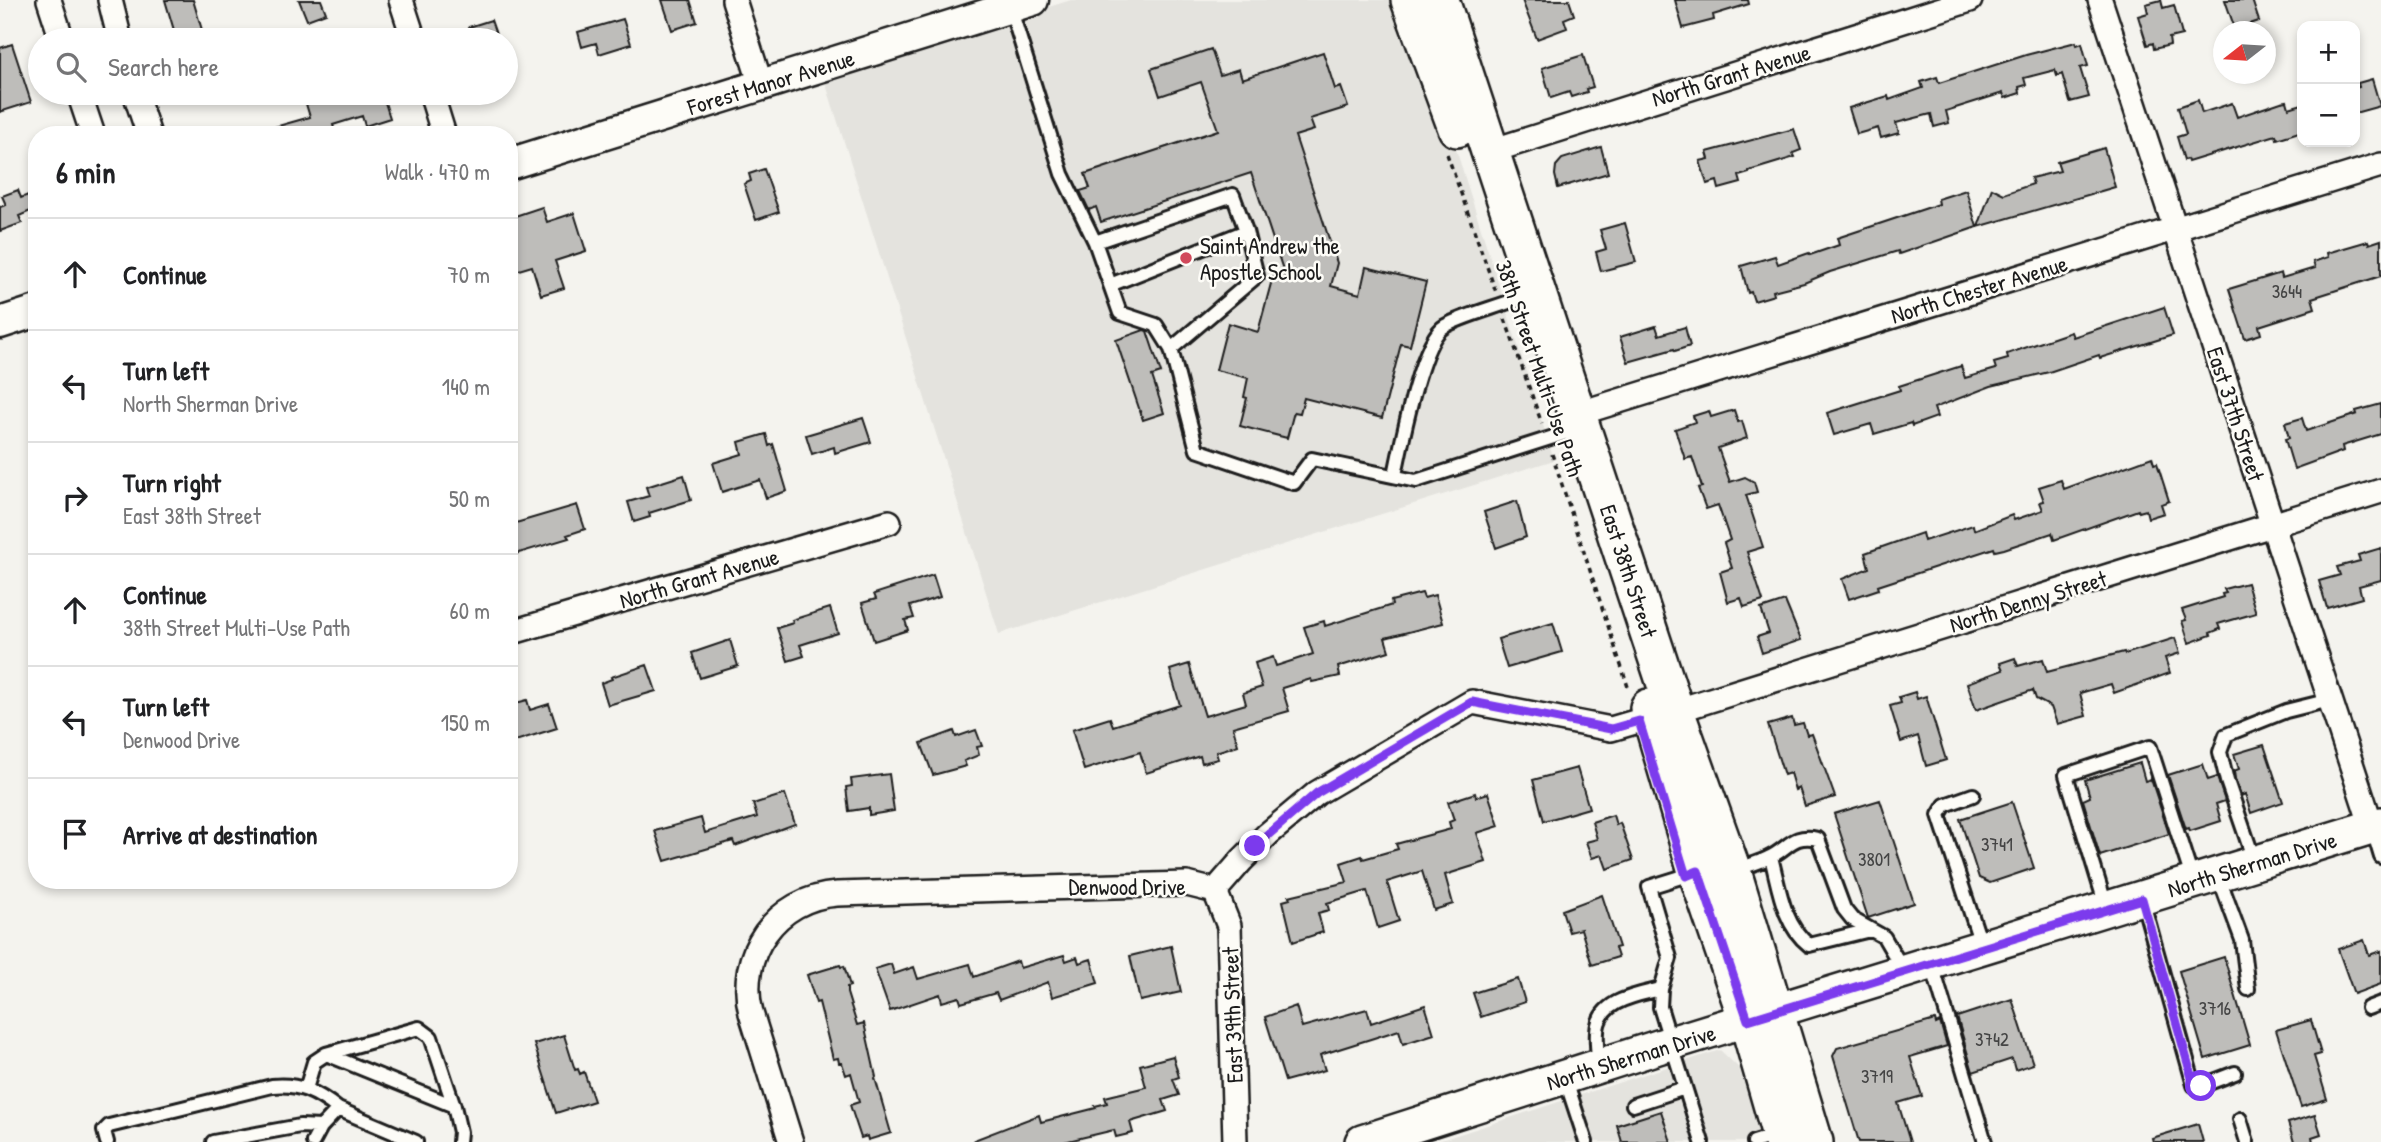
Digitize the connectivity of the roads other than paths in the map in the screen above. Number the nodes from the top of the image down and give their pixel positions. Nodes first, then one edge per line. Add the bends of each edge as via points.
1 (49, 0) edge
2 (110, 0) edge
3 (401, 0) edge
4 (734, 0) edge
5 (1410, 0) edge
6 (1440, 0) edge
7 (1970, 0) edge
8 (2100, 0) edge
9 (1022, 4) edge
10 (58, 28) edge
11 (117, 28) edge
12 (410, 28) edge
13 (761, 85) junction
14 (83, 105) edge
15 (139, 105) edge
16 (435, 105) edge
17 (90, 126) edge
18 (146, 126) edge
19 (441, 126) edge
20 (1491, 151) junction
21 (518, 161) edge
22 (2381, 165) edge
23 (2175, 228) junction
24 (1246, 232) junction
25 (1095, 242) junction
26 (1110, 285) junction
27 (1509, 303) junction
28 (28, 314) edge
29 (0, 323) edge
30 (1171, 349) junction
31 (1562, 429) junction
32 (1395, 475) junction
33 (2381, 491) edge
34 (889, 523) dead end
35 (2272, 525) junction
36 (518, 630) edge
37 (2330, 699) junction
38 (1655, 716) junction
39 (1973, 795) dead end
40 (2378, 836) edge
41 (1771, 857) junction
42 (2256, 863) junction
43 (1715, 871) junction
44 (2206, 878) junction
45 (1215, 891) junction
46 (2142, 899) junction
47 (2108, 909) junction
48 (1870, 930) junction
49 (1982, 948) junction
50 (1918, 967) junction
51 (1661, 989) junction
52 (2248, 989) dead end
53 (1762, 1015) junction
54 (1671, 1043) junction
55 (326, 1054) junction
56 (1599, 1066) junction
57 (2235, 1073) dead end
58 (1565, 1077) junction
59 (1685, 1088) junction
60 (306, 1089) junction
61 (1633, 1105) dead end
62 (454, 1106) junction
63 (338, 1109) junction
64 (2240, 1119) dead end
65 (321, 1127) junction
66 (1410, 1135) edge
67 (1783, 1140) edge
68 (107, 1142) edge
69 (213, 1142) edge
70 (313, 1142) edge
71 (416, 1142) edge
72 (459, 1142) edge
73 (792, 1142) edge
74 (1236, 1142) edge
75 (1362, 1142) edge
76 (1586, 1142) edge
77 (1702, 1142) edge
78 (1985, 1142) edge
79 (2247, 1142) edge

1 - 10 street
2 - 11 street
3 - 12 street
4 - 13 street
5 - 27 main road, East 38th Street via 1448,100
6 - 20 main road, East 38th Street
7 - 20 street, North Grant Avenue
8 - 23 street, East 37th Street
9 - 13 street, Forest Manor Avenue
9 - 25 lane via 1062,174
13 - 21 street, Forest Manor Avenue
14 - 17 street
15 - 18 street
16 - 19 street
20 - 31 main road, East 38th Street
22 - 23 street, North Chester Avenue
23 - 31 street, North Chester Avenue
23 - 35 street, East 37th Street
24 - 25 lane via 1233,195
24 - 26 lane
24 - 30 lane via 1257,276
25 - 26 lane
26 - 30 lane via 1120,313 1156,325
27 - 31 main road, East 38th Street
27 - 32 lane via 1443,326 1429,348
28 - 29 street
30 - 32 lane via 1197,450 1294,483 1312,459
31 - 32 lane via 1416,481
31 - 38 main road, East 38th Street
33 - 35 street, North Denny Street
34 - 36 street, North Grant Avenue
35 - 37 street, East 37th Street
35 - 38 street, North Denny Street
37 - 40 street, East 37th Street
37 - 42 lane via 2226,735 2220,752
38 - 43 main road, East 38th Street
38 - 45 street, Denwood Drive via 1611,729 1472,702 1317,793 1255,846
39 - 49 lane via 1945,805 1939,815
40 - 42 main road, North Sherman Drive
41 - 43 lane
41 - 48 lane via 1788,920 1798,937 1809,945
41 - 48 lane via 1790,842 1818,839 1844,909
42 - 44 main road, North Sherman Drive
43 - 51 lane via 1649,887 1670,958
43 - 53 main road, East 38th Street
44 - 46 main road, North Sherman Drive
44 - 47 lane via 2150,747 2066,775
44 - 52 lane via 2242,940
45 - 73 street, Denwood Drive via 1187,884 837,894 792,907 764,933 752,958 748,985 751,1013
45 - 74 street, East 39th Street via 1229,926
46 - 47 main road, North Sherman Drive
46 - 57 lane via 2194,1085
47 - 49 main road, North Sherman Drive
48 - 50 lane
49 - 50 main road, North Sherman Drive
50 - 53 main road, North Sherman Drive
50 - 78 lane
51 - 54 lane via 1660,1007
51 - 56 lane via 1627,998 1601,1015
53 - 54 main road, North Sherman Drive
53 - 67 main road, East 38th Street
54 - 56 main road, North Sherman Drive
54 - 59 lane
55 - 60 lane via 314,1062
55 - 62 lane
55 - 62 lane via 419,1028 430,1037
56 - 58 main road, North Sherman Drive
58 - 66 main road, North Sherman Drive
58 - 76 lane
59 - 61 lane
59 - 77 lane
60 - 63 lane
60 - 68 lane via 286,1084 262,1087 114,1124 104,1131
62 - 72 lane
63 - 65 lane
63 - 71 lane
64 - 79 lane
65 - 69 lane via 300,1126
65 - 70 lane
66 - 75 main road, North Sherman Drive

